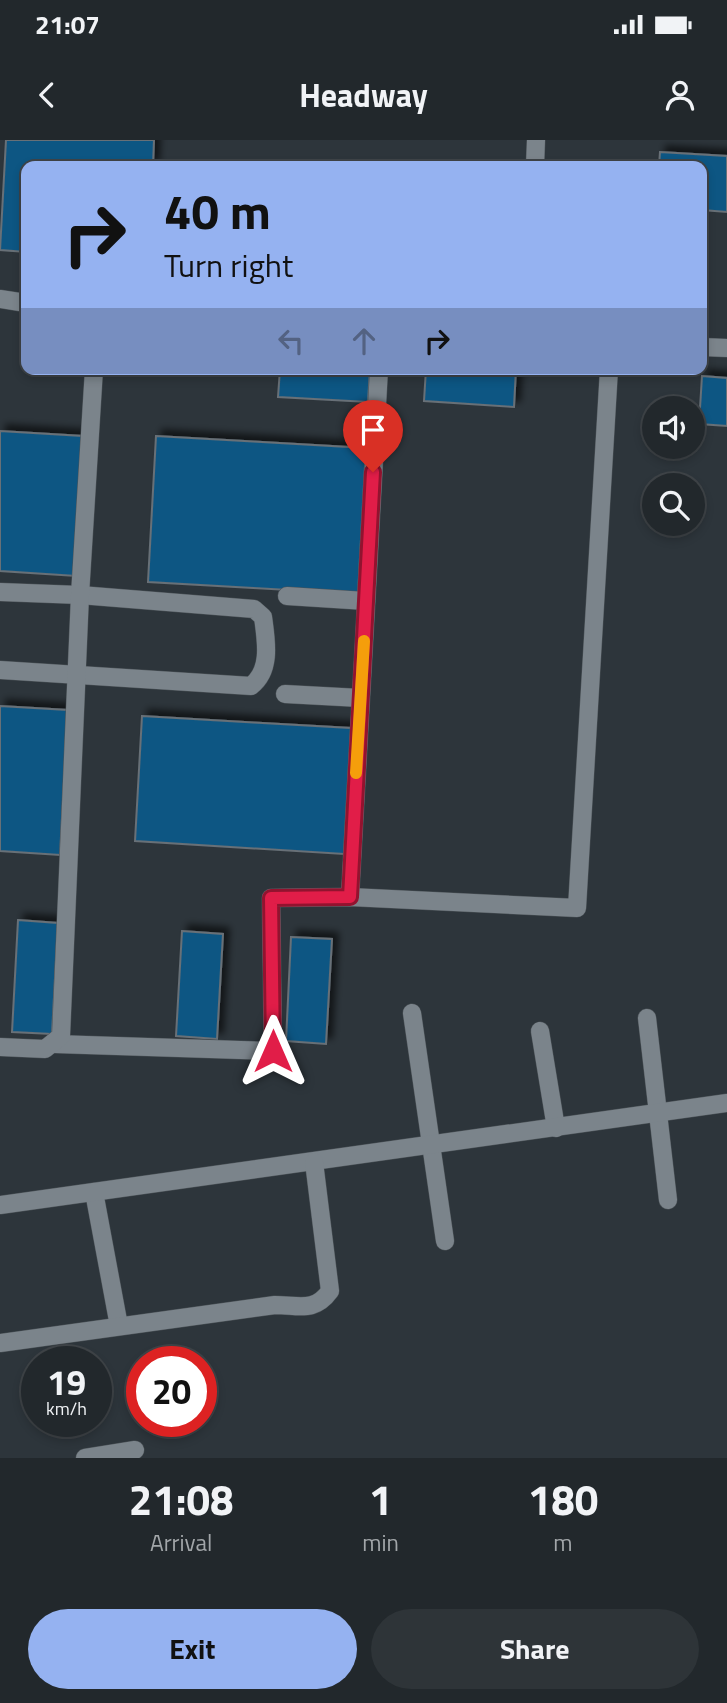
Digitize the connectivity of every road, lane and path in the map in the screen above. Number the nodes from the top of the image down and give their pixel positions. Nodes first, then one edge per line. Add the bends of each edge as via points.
1 (536, 140) edge
2 (536, 161) edge
3 (0, 299) edge
4 (21, 302) edge
5 (707, 347) edge
6 (727, 348) edge
7 (94, 375) edge
8 (379, 375) edge
9 (609, 375) edge
10 (0, 592) edge
11 (80, 595) junction
12 (287, 596) dead end
13 (366, 601) junction
14 (0, 670) edge
15 (77, 674) junction
16 (285, 694) dead end
17 (360, 698) junction
18 (350, 897) junction
19 (412, 1013) dead end
20 (647, 1018) dead end
21 (540, 1031) dead end
22 (55, 1044) junction
23 (0, 1047) edge
24 (727, 1103) edge
25 (655, 1113) junction
26 (556, 1128) junction
27 (433, 1146) junction
28 (314, 1162) junction
29 (94, 1192) junction
30 (668, 1200) dead end
31 (0, 1205) edge
32 (445, 1241) dead end
33 (119, 1326) junction
34 (0, 1343) edge
35 (135, 1450) dead end
36 (85, 1458) edge

1 - 2 street
3 - 4 street
5 - 6 street
7 - 11 street
8 - 13 street
9 - 18 street via 577,908
10 - 11 street
11 - 15 street
11 - 15 street via 254,609 263,617 267,649 260,679 251,686
12 - 13 street
13 - 17 street
14 - 15 street
15 - 22 street via 61,1035
16 - 17 street
17 - 18 street
18 - 22 street via 271,898 273,1051
19 - 27 street
20 - 25 street
21 - 26 street
22 - 23 street via 45,1049
24 - 25 street
25 - 26 street
25 - 30 street
26 - 27 street
27 - 28 street
27 - 32 street
28 - 29 street
28 - 33 street via 330,1291 321,1304 306,1308 275,1305
29 - 31 street
29 - 33 street
33 - 34 street
35 - 36 street

